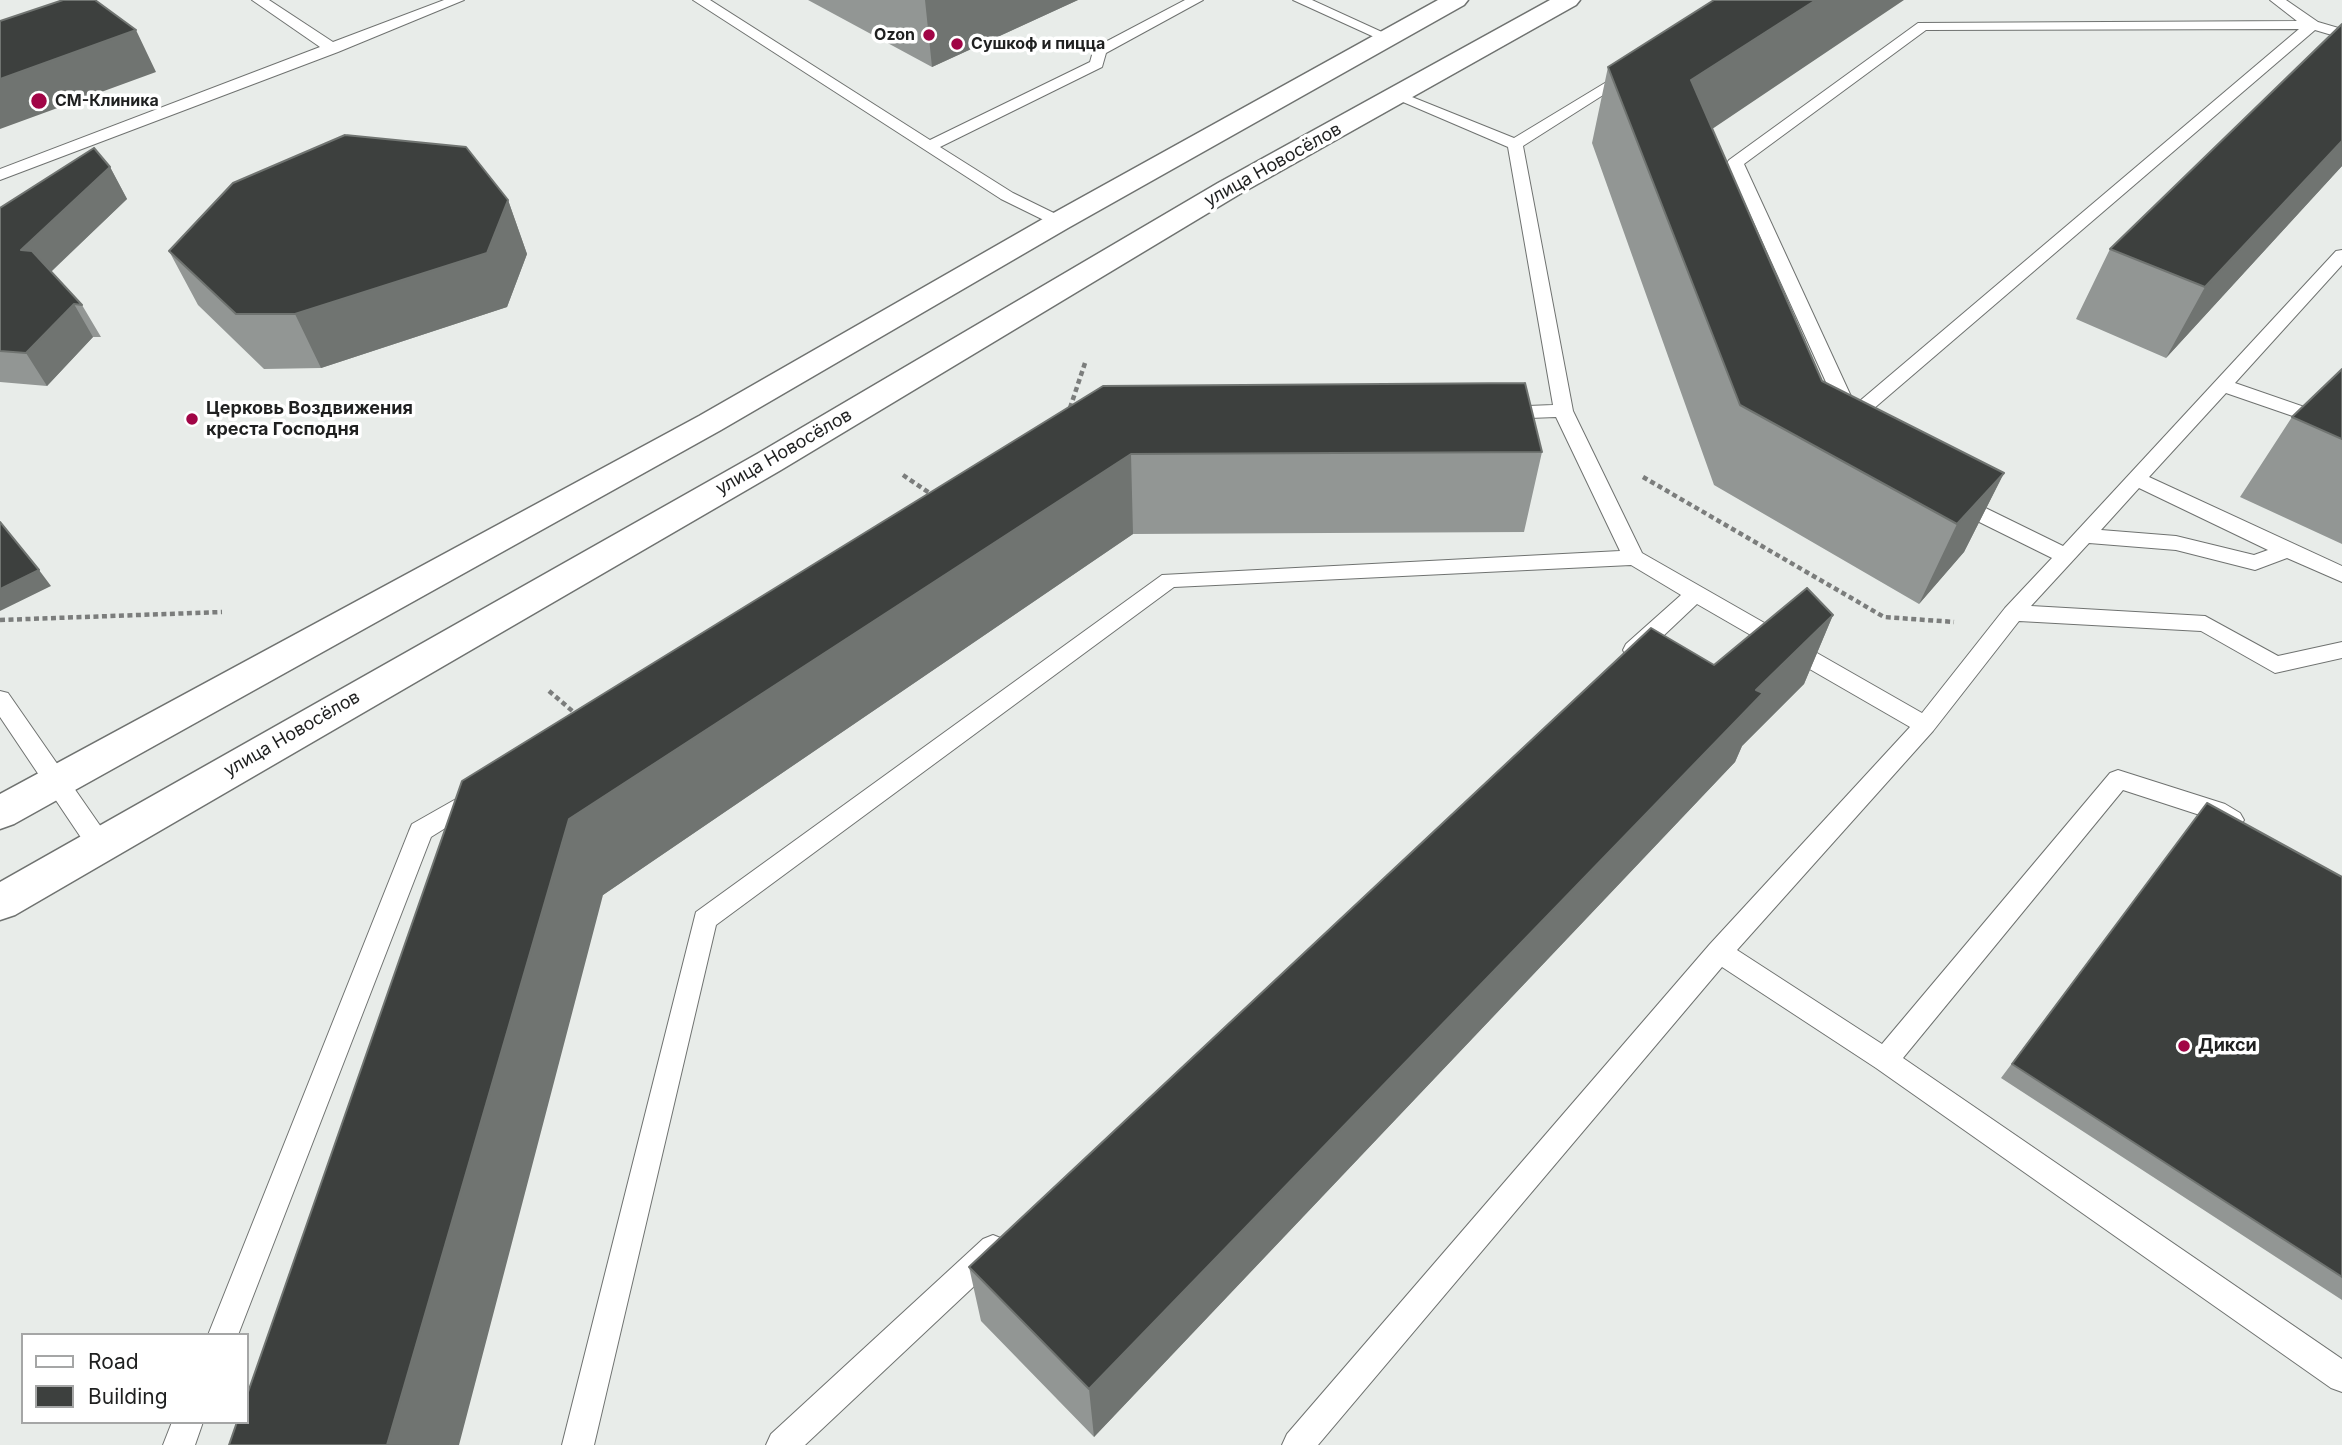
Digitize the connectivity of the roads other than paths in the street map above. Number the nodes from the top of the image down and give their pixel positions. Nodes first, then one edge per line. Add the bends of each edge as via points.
1 (260, 0) edge
2 (457, 0) edge
3 (701, 0) edge
4 (1196, 0) edge
5 (1300, 0) edge
6 (1456, 0) edge
7 (1568, 0) edge
8 (2277, 0) edge
9 (2313, 25) junction
10 (2342, 34) edge
11 (1388, 38) junction
12 (333, 49) junction
13 (1642, 65) edge
14 (1398, 96) junction
15 (1515, 144) junction
16 (929, 146) junction
17 (0, 175) edge
18 (1058, 222) junction
19 (2342, 255) edge
20 (2223, 385) junction
21 (1563, 411) junction
22 (1479, 414) edge
23 (1851, 418) junction
24 (2342, 427) edge
25 (1858, 443) edge
26 (2136, 479) junction
27 (1933, 491) edge
28 (2085, 536) junction
29 (2287, 550) junction
30 (2066, 556) junction
31 (1634, 558) junction
32 (2342, 575) edge
33 (1696, 593) junction
34 (2008, 620) junction
35 (2342, 650) edge
36 (1615, 668) edge
37 (0, 699) edge
38 (1926, 725) junction
39 (57, 782) junction
40 (500, 782) edge
41 (0, 813) edge
42 (2251, 830) edge
43 (99, 844) junction
44 (0, 903) edge
45 (1719, 952) junction
46 (1885, 1060) junction
47 (1016, 1227) edge
48 (224, 1333) edge
49 (2342, 1377) edge
50 (187, 1424) edge
51 (179, 1445) edge
52 (578, 1445) edge
53 (782, 1445) edge
54 (1298, 1445) edge

1 - 12 lane
2 - 12 lane
3 - 16 lane
4 - 16 lane via 1099,51 1097,64
5 - 11 lane
6 - 11 main road
7 - 14 main road, улица Новосёлов
8 - 9 lane
9 - 10 lane
9 - 23 lane
9 - 23 lane via 1923,26 1735,163
11 - 18 main road
12 - 17 lane
13 - 15 lane
14 - 15 lane
14 - 43 main road, улица Новосёлов via 1228,189 769,462
15 - 21 lane
16 - 18 lane
18 - 39 main road via 710,423
19 - 20 lane
20 - 24 lane
20 - 26 lane
21 - 22 lane
21 - 31 lane
23 - 25 lane
26 - 28 lane
26 - 29 lane
27 - 30 lane
28 - 29 lane via 2176,543 2255,563
28 - 30 lane
29 - 32 lane
30 - 34 lane
31 - 33 lane
31 - 52 lane via 1169,580 705,919
33 - 36 lane
33 - 38 lane
34 - 35 lane via 2204,624 2275,665
34 - 38 lane
37 - 39 lane
38 - 45 lane
39 - 41 main road
39 - 43 lane
40 - 48 lane via 421,831
42 - 46 lane via 2217,811 2118,779
43 - 44 main road, улица Новосёлов
45 - 46 lane
45 - 54 lane
46 - 49 lane
47 - 53 lane
50 - 51 lane

